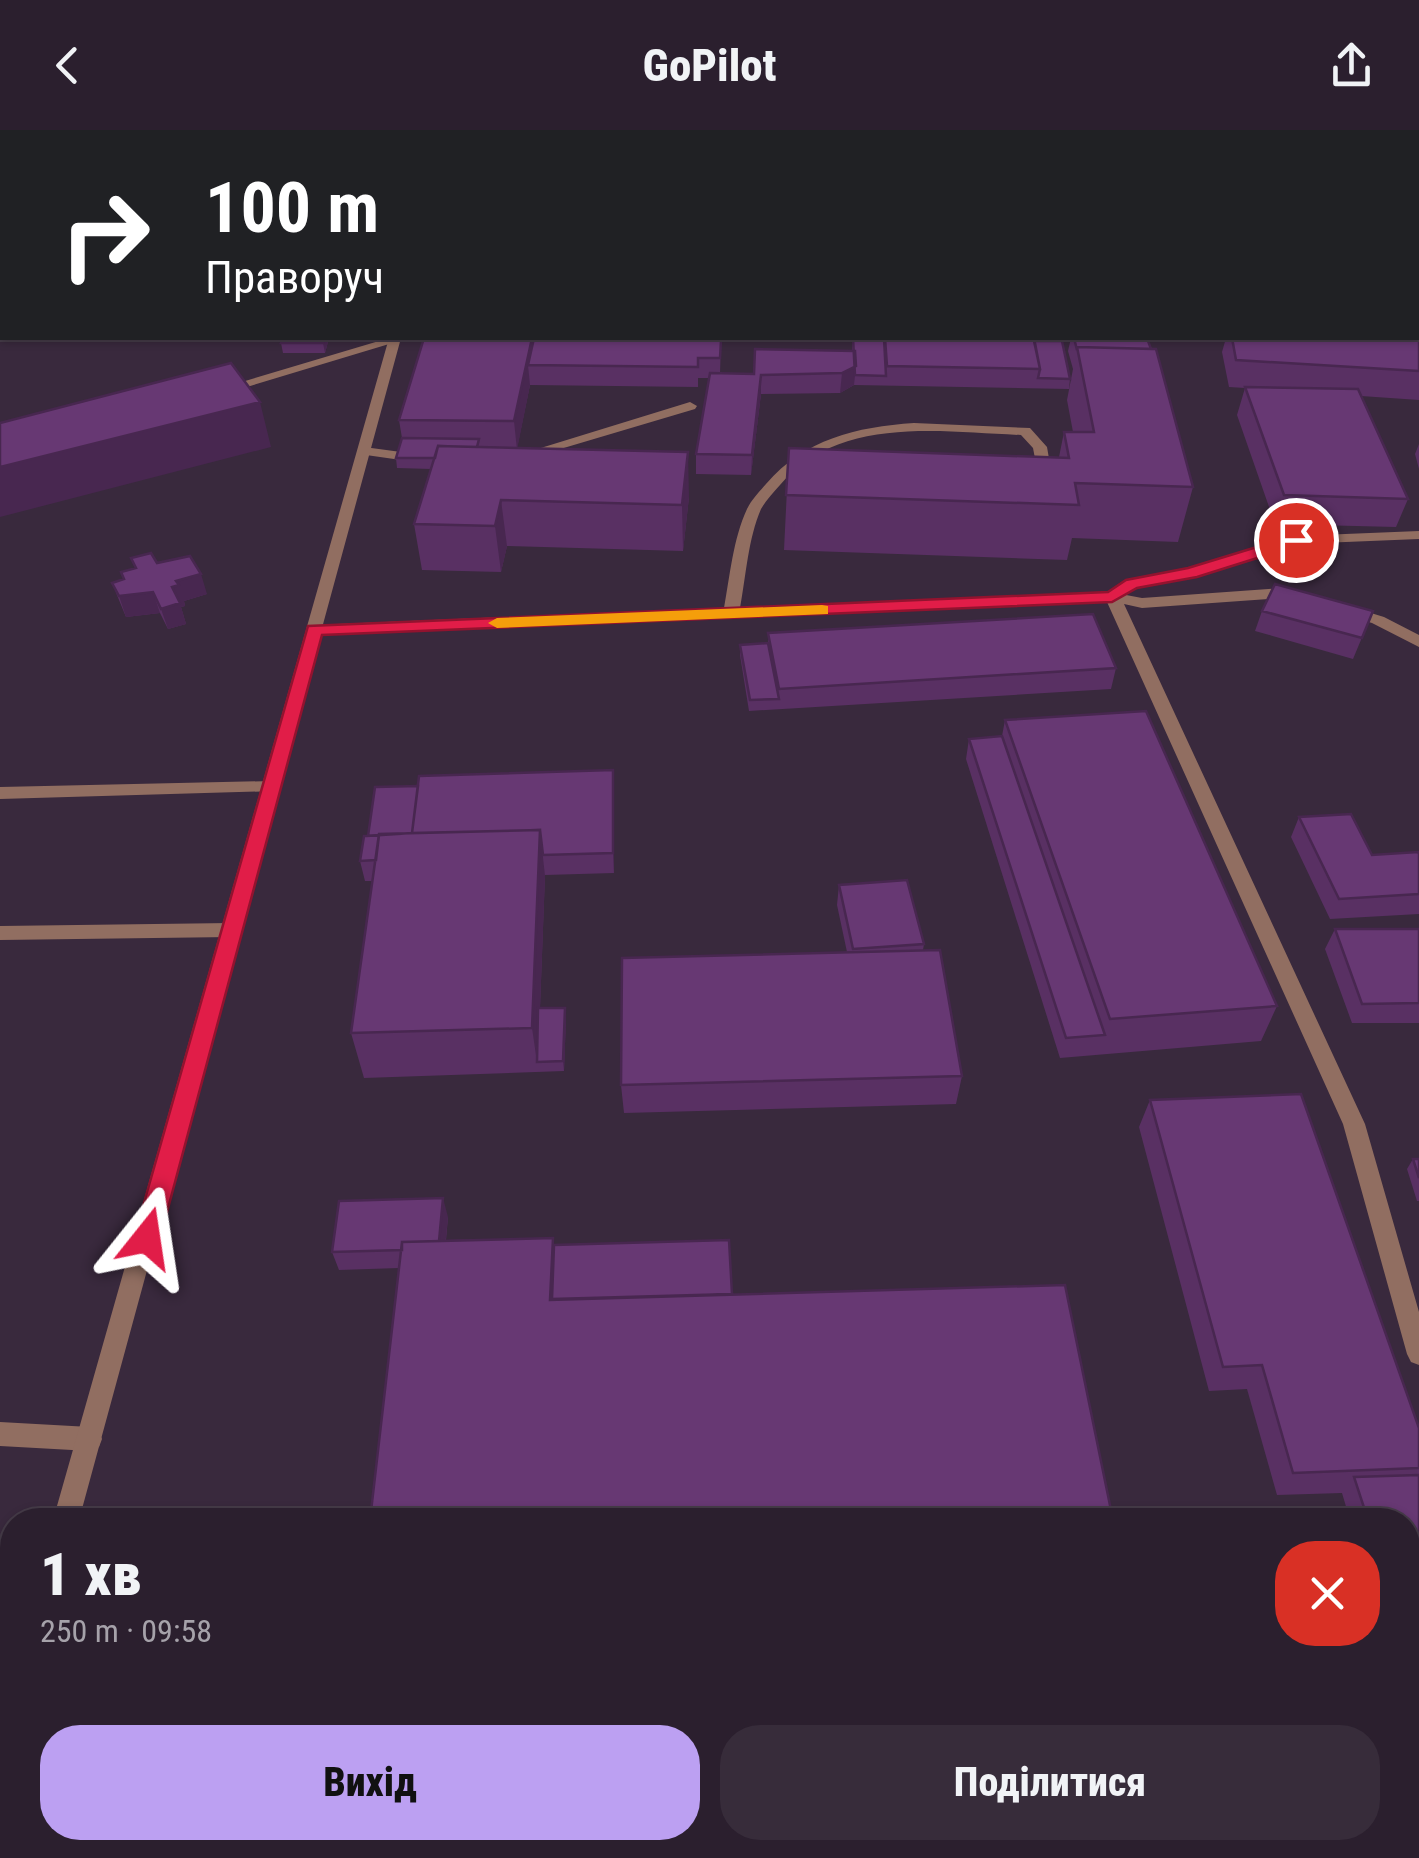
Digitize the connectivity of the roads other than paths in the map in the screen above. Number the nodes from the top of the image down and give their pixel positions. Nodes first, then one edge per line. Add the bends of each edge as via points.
1 (391, 340) edge
2 (394, 340) edge
3 (206, 394) edge
4 (690, 406) dead end
5 (364, 451) junction
6 (401, 456) edge
7 (506, 457) edge
8 (778, 482) junction
9 (797, 482) edge
10 (1027, 484) edge
11 (1419, 535) edge
12 (1112, 597) junction
13 (731, 614) junction
14 (314, 630) junction
15 (1419, 642) edge
16 (271, 787) junction
17 (0, 793) edge
18 (231, 930) junction
19 (0, 933) edge
20 (1419, 1354) edge
21 (0, 1434) edge
22 (90, 1439) junction
23 (70, 1508) edge

1 - 3 street
2 - 5 street
4 - 7 street
5 - 6 street
5 - 14 street
8 - 9 street
8 - 10 street via 837,436 873,428 1025,430 1040,447 1044,470
8 - 13 street via 756,504
11 - 12 street via 1296,540 1190,573 1132,583
12 - 13 street
12 - 15 street via 1142,603 1283,593 1378,620
12 - 20 street via 1354,1124
13 - 14 street
14 - 16 street
16 - 17 street
16 - 18 street
18 - 19 street
18 - 22 street
21 - 22 street
22 - 23 street

